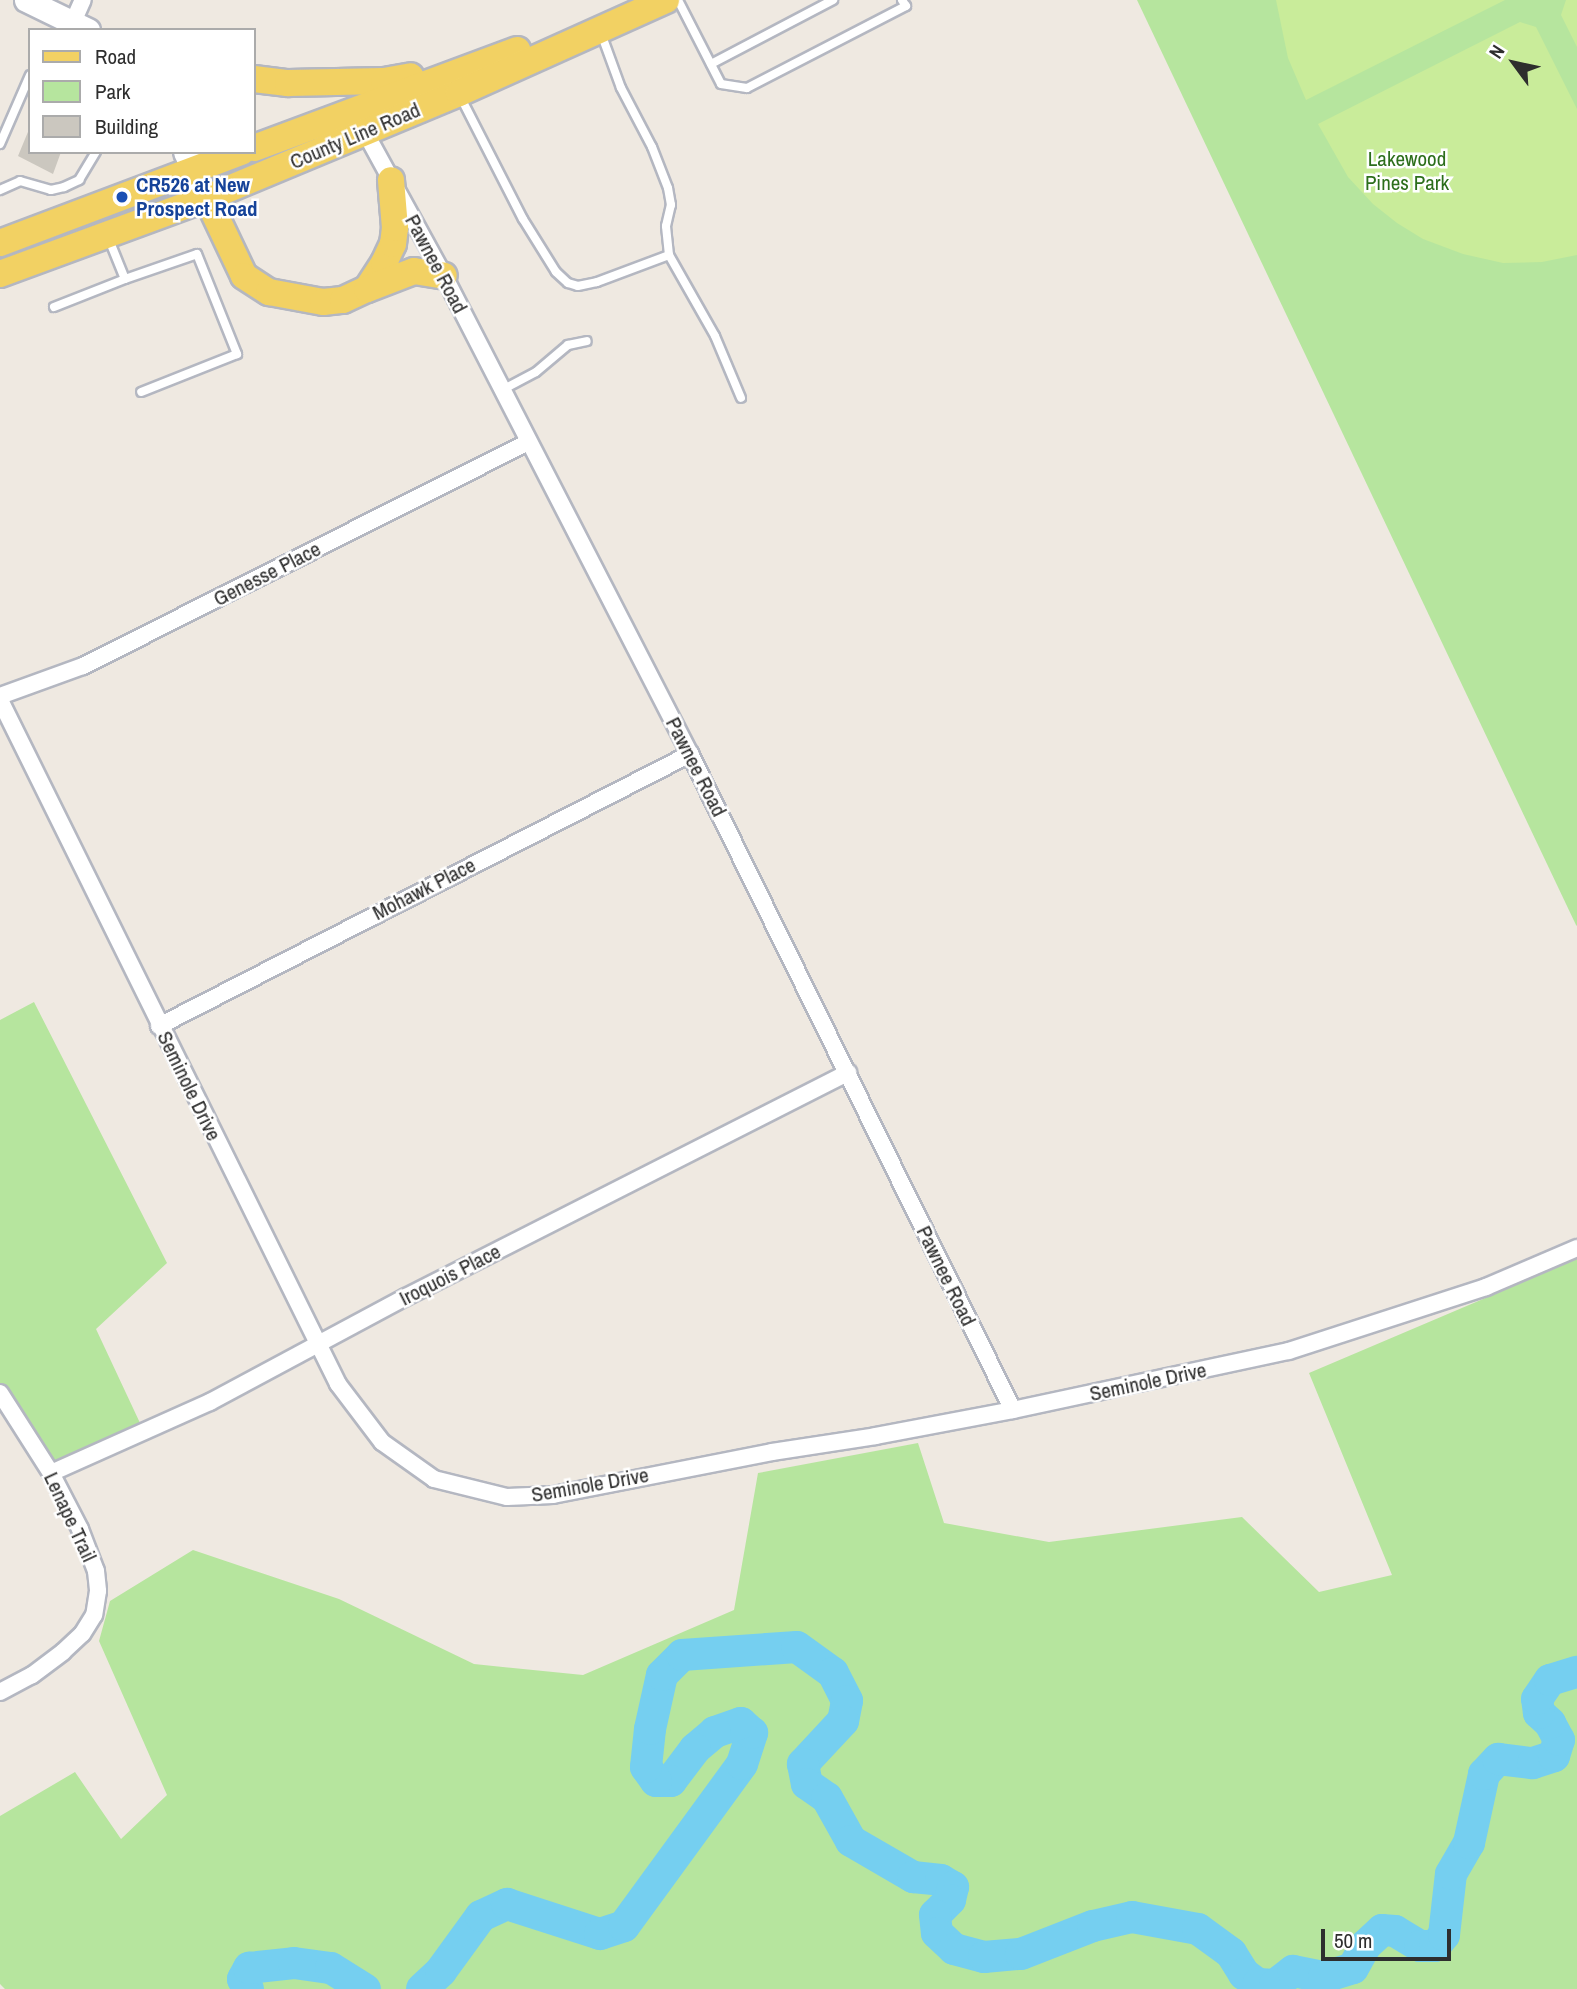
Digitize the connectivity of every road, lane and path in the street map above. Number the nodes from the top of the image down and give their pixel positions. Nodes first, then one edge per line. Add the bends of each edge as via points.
1 (26, 0) edge
2 (83, 0) edge
3 (658, 0) edge
4 (666, 0) edge
5 (678, 0) edge
6 (833, 0) edge
7 (902, 0) edge
8 (69, 16) edge
9 (600, 30) junction
10 (478, 64) junction
11 (711, 64) junction
12 (256, 79) edge
13 (28, 80) edge
14 (459, 93) junction
15 (365, 132) junction
16 (0, 144) edge
17 (256, 147) edge
18 (95, 154) edge
19 (230, 154) edge
20 (190, 161) edge
21 (391, 180) junction
22 (0, 190) edge
23 (207, 198) junction
24 (107, 234) junction
25 (0, 243) edge
26 (669, 255) junction
27 (0, 274) edge
28 (444, 276) junction
29 (125, 279) junction
30 (367, 289) junction
31 (54, 307) dead end
32 (587, 341) dead end
33 (502, 390) junction
34 (141, 392) dead end
35 (741, 398) dead end
36 (529, 442) junction
37 (0, 698) edge
38 (690, 754) junction
39 (159, 1026) junction
40 (848, 1073) junction
41 (1577, 1248) edge
42 (318, 1344) junction
43 (0, 1393) edge
44 (1013, 1410) junction
45 (51, 1473) junction
46 (0, 1692) edge

1 - 8 main road
2 - 8 street
3 - 10 main road, County Line Road
4 - 9 main road, County Line Road
5 - 11 lane
6 - 11 lane
7 - 11 lane via 906,6 747,88 721,84
9 - 14 main road, County Line Road
9 - 26 lane via 621,88 668,188
10 - 12 main road via 384,81
10 - 17 main road, County Line Road
13 - 16 lane
14 - 15 main road, County Line Road
14 - 26 lane via 523,219 568,284 597,282
15 - 21 street, Pawnee Road
15 - 23 main road, County Line Road
18 - 22 lane via 79,180 64,187 51,190 20,181
19 - 20 main road
20 - 23 main road
20 - 25 main road
21 - 28 street, Pawnee Road
21 - 30 main road via 393,244
23 - 24 main road, County Line Road
23 - 30 main road via 244,276 269,292 323,302 343,300
24 - 27 main road, County Line Road
24 - 29 lane
26 - 35 lane via 715,336
28 - 30 main road via 414,271
28 - 33 street, Pawnee Road
29 - 31 lane
29 - 34 lane via 197,254 237,354
32 - 33 lane via 568,345 536,372
33 - 36 street, Pawnee Road
36 - 37 street, Genesse Place via 83,666
36 - 38 street, Pawnee Road
37 - 39 street, Seminole Drive
38 - 39 street, Mohawk Place
38 - 40 street, Pawnee Road
39 - 42 street, Seminole Drive
40 - 42 street, Iroquois Place
40 - 44 street, Pawnee Road
41 - 44 street, Seminole Drive via 1486,1287 1289,1351
42 - 44 street, Seminole Drive via 338,1384 382,1442 434,1479 507,1497 553,1495
42 - 45 street, Iroquois Place via 210,1402
43 - 45 street, Lenape Trail
45 - 46 street, Lenape Trail via 96,1571 94,1615 70,1645 32,1675

